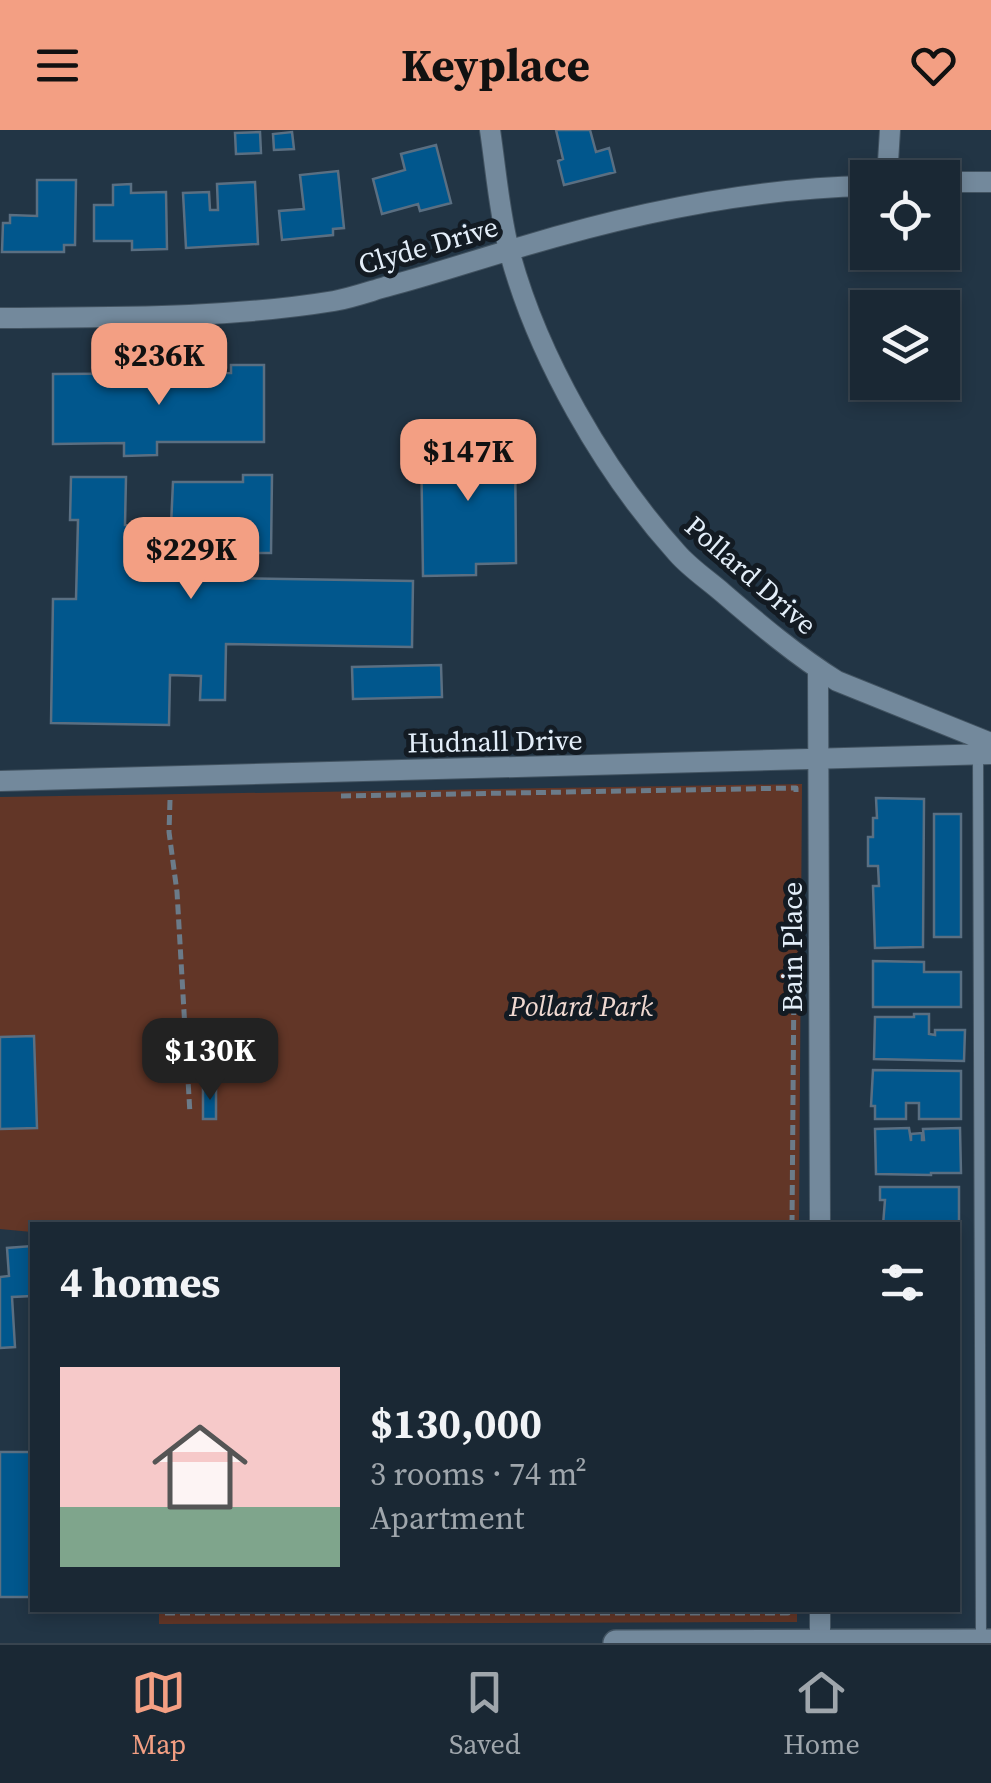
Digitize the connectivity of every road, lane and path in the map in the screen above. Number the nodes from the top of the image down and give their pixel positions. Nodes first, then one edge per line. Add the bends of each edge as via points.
1 (490, 130) edge
2 (890, 130) edge
3 (888, 160) edge
4 (960, 182) edge
5 (991, 182) edge
6 (850, 186) edge
7 (509, 250) junction
8 (0, 318) edge
9 (818, 669) junction
10 (987, 751) edge
11 (820, 760) junction
12 (0, 781) edge
13 (325, 797) dead end
14 (188, 799) dead end
15 (796, 808) dead end
16 (794, 967) dead end
17 (190, 1114) dead end
18 (792, 1222) edge
19 (820, 1222) edge
20 (788, 1612) edge
21 (820, 1612) edge
22 (165, 1613) dead end
23 (820, 1642) edge
24 (982, 1642) edge
25 (991, 1642) edge
26 (616, 1643) edge

1 - 7 street, Pollard Drive
2 - 3 street
4 - 5 street
6 - 7 street, Clyde Drive via 654,212
7 - 8 street, Clyde Drive via 336,300 135,317
7 - 9 street, Pollard Drive via 554,366 622,486 679,556
9 - 10 street, Pollard Drive
9 - 11 street, Bain Place
10 - 11 street, Hudnall Drive
10 - 24 lane
11 - 12 street, Hudnall Drive
11 - 19 street, Bain Place
13 - 15 path via 796,788
14 - 17 path via 168,800
16 - 18 path
20 - 22 path
21 - 23 street
23 - 24 street
23 - 26 street
24 - 25 street

